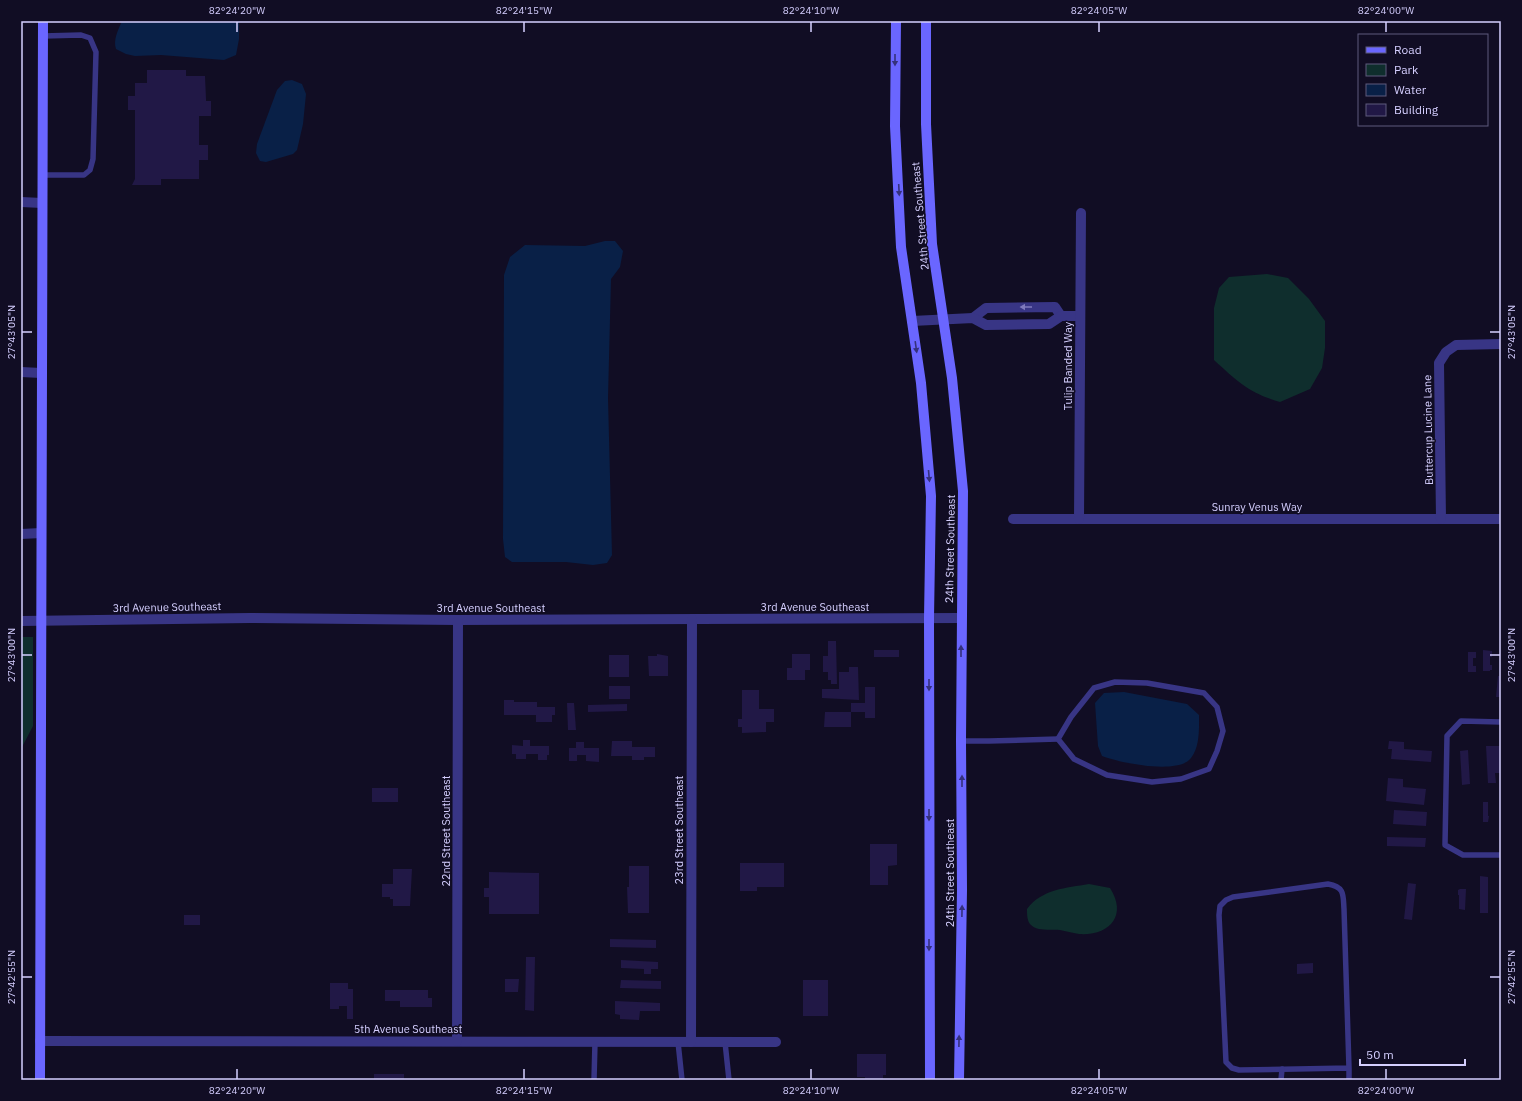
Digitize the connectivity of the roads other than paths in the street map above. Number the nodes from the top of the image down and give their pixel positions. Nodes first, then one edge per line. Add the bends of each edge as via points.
1 (43, 21) edge
2 (896, 21) edge
3 (926, 21) edge
4 (43, 36) junction
5 (42, 176) junction
6 (21, 202) edge
7 (42, 203) junction
8 (1081, 213) dead end
9 (1060, 316) junction
10 (1080, 316) junction
11 (973, 318) junction
12 (944, 320) junction
13 (912, 321) junction
14 (1501, 344) edge
15 (21, 372) edge
16 (41, 373) junction
17 (1013, 519) dead end
18 (1079, 519) junction
19 (1441, 519) junction
20 (1501, 520) edge
21 (41, 533) junction
22 (21, 534) edge
23 (928, 618) junction
24 (961, 618) junction
25 (692, 619) junction
26 (21, 620) edge
27 (40, 620) junction
28 (458, 620) junction
29 (1501, 722) edge
30 (1058, 739) junction
31 (961, 741) junction
32 (1501, 855) edge
33 (40, 1041) junction
34 (457, 1041) junction
35 (595, 1042) junction
36 (678, 1042) junction
37 (691, 1042) junction
38 (724, 1042) junction
39 (776, 1042) dead end
40 (1349, 1068) junction
41 (1282, 1070) junction
42 (40, 1080) edge
43 (594, 1080) edge
44 (682, 1080) edge
45 (729, 1080) edge
46 (930, 1080) edge
47 (959, 1080) edge
48 (1281, 1080) edge
49 (1349, 1080) edge

1 - 4 street
2 -> 13 street, 24th Street Southeast via 895,126 901,247
3 - 12 street, 24th Street Southeast via 926,124 932,244
4 - 5 street
4 - 5 lane via 81,35 90,38 96,52 93,159 90,170 84,175
5 - 7 street
6 - 7 street
7 - 16 street
8 - 10 street, Tulip Banded Way
9 - 10 street
9 - 11 street via 1048,324 986,325
9 -> 11 street via 1055,307 986,308
10 - 18 street, Tulip Banded Way
11 - 12 street
12 - 13 street
12 - 24 street, 24th Street Southeast via 963,492
13 -> 23 street, 24th Street Southeast via 921,383 931,496
14 - 19 street, Buttercup Lucine Lane via 1456,344 1446,352 1439,363
15 - 16 street
16 - 21 street
17 - 18 street, Sunray Venus Way
18 - 19 street, Sunray Venus Way
19 - 20 street, Sunray Venus Way
21 - 22 street
21 - 27 street
23 - 24 street, 3rd Avenue Southeast
23 - 25 street, 3rd Avenue Southeast
23 -> 46 street, 24th Street Southeast
31 -> 24 street, 24th Street Southeast
25 - 28 street, 3rd Avenue Southeast
25 - 37 street, 23rd Street Southeast
26 - 27 street, 3rd Avenue Southeast
27 - 28 street, 3rd Avenue Southeast
27 - 33 street
28 - 34 street, 22nd Street Southeast
29 - 32 lane via 1461,721 1447,736 1445,845 1463,855
30 - 30 lane via 1074,759 1107,775 1152,782 1181,779 1209,769 1223,731 1217,707 1204,693 1147,683 1115,682 1094,688 1071,716
30 - 31 lane
47 -> 31 street, 24th Street Southeast
33 - 34 street, 5th Avenue Southeast
33 - 42 street
34 - 35 street, 5th Avenue Southeast
35 - 36 street, 5th Avenue Southeast
35 - 43 lane
36 - 37 street, 5th Avenue Southeast
36 - 44 lane
37 - 38 street, 5th Avenue Southeast
38 - 39 street, 5th Avenue Southeast
38 - 45 lane
40 - 41 lane
40 - 41 lane via 1343,895 1341,889 1328,884 1233,897 1220,906 1226,1062 1239,1070
40 - 49 lane
41 - 48 lane

